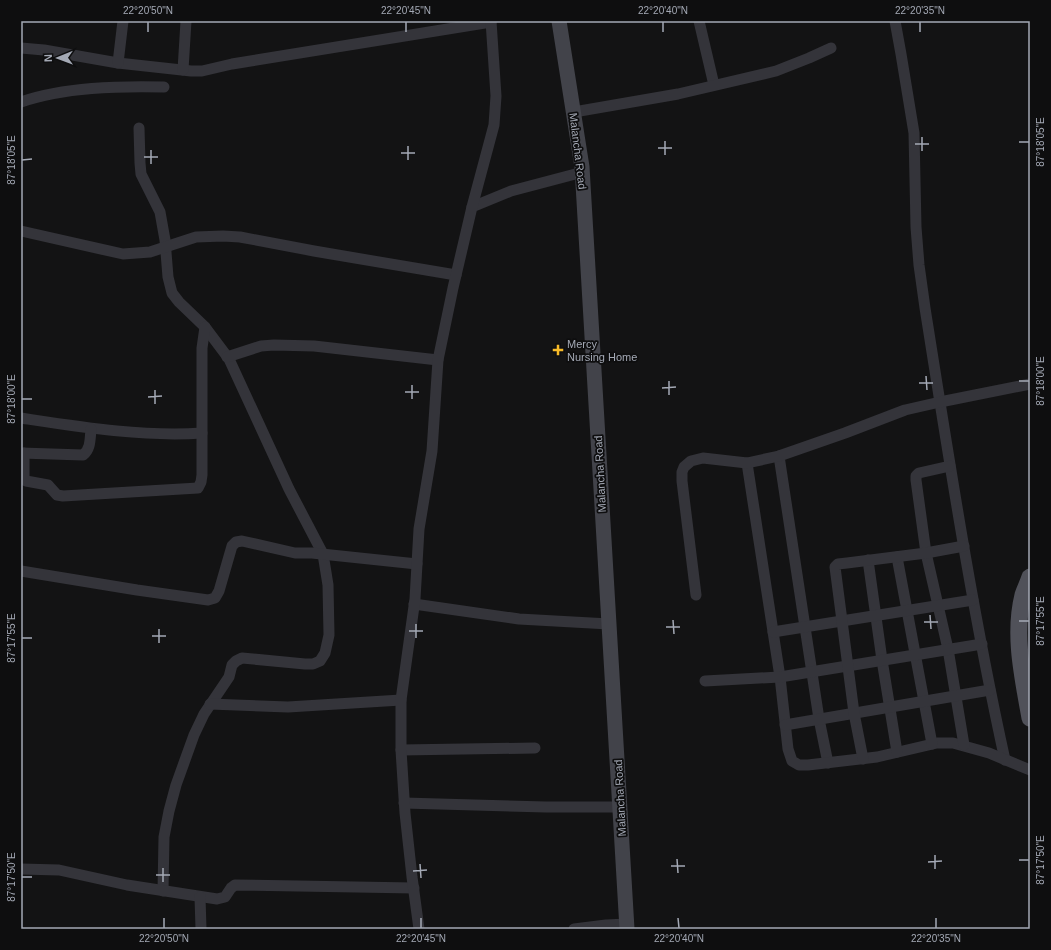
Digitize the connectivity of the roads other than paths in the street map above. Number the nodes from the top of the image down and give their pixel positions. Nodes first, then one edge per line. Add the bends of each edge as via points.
1 (123, 21) edge
2 (186, 21) edge
3 (491, 21) edge
4 (559, 21) edge
5 (699, 21) edge
6 (895, 21) edge
7 (21, 48) edge
8 (831, 48) dead end
9 (118, 63) junction
10 (183, 70) junction
11 (714, 85) junction
12 (164, 87) dead end
13 (21, 102) edge
14 (574, 112) junction
15 (139, 128) dead end
16 (583, 172) junction
17 (472, 207) junction
18 (21, 231) edge
19 (166, 248) junction
20 (456, 275) junction
21 (205, 327) junction
22 (227, 357) junction
23 (438, 360) junction
24 (1030, 384) edge
25 (940, 402) junction
26 (21, 418) edge
27 (91, 429) junction
28 (202, 433) junction
29 (22, 453) edge
30 (779, 456) junction
31 (748, 463) junction
32 (950, 466) junction
33 (964, 546) junction
34 (926, 553) junction
35 (323, 554) junction
36 (898, 557) junction
37 (868, 560) junction
38 (417, 564) junction
39 (21, 571) edge
40 (1030, 577) edge
41 (696, 594) dead end
42 (973, 600) junction
43 (414, 604) junction
44 (937, 606) junction
45 (907, 611) junction
46 (876, 616) junction
47 (842, 621) junction
48 (609, 624) junction
49 (805, 627) junction
50 (773, 632) junction
51 (982, 644) junction
52 (948, 649) junction
53 (915, 655) junction
54 (882, 660) junction
55 (847, 666) junction
56 (812, 672) junction
57 (780, 677) junction
58 (705, 681) dead end
59 (1027, 686) edge
60 (990, 690) junction
61 (956, 696) junction
62 (401, 700) junction
63 (924, 701) junction
64 (210, 704) junction
65 (889, 707) junction
66 (854, 713) junction
67 (1030, 718) edge
68 (819, 719) junction
69 (785, 725) junction
70 (932, 744) junction
71 (964, 745) junction
72 (535, 748) dead end
73 (401, 750) junction
74 (897, 752) junction
75 (863, 759) junction
76 (1005, 760) junction
77 (828, 763) junction
78 (1030, 770) edge
79 (404, 803) junction
80 (620, 807) junction
81 (21, 869) edge
82 (414, 888) junction
83 (163, 891) junction
84 (200, 897) junction
85 (627, 927) edge
86 (201, 929) edge
87 (419, 929) edge
88 (574, 929) edge

1 - 9 street
2 - 10 street
3 - 10 street via 202,71
3 - 17 street via 496,96 494,125
4 - 14 street, Malancha Road
5 - 11 street
6 - 25 street via 914,133 918,265
7 - 9 street
8 - 11 street via 776,71
9 - 10 street
11 - 14 street via 678,94
12 - 13 street via 105,88 54,93
14 - 16 street, Malancha Road
15 - 19 street via 141,174 160,212
16 - 17 street via 511,192
16 - 48 street, Malancha Road
17 - 20 street
18 - 19 street via 123,254
19 - 20 street via 196,238 240,237
19 - 21 street via 172,293
20 - 23 street
21 - 22 street
21 - 28 street via 202,348
22 - 23 street via 260,346 290,345
22 - 35 street via 289,489
23 - 38 street via 432,451 419,529
24 - 25 street
25 - 30 street via 905,410
25 - 32 street
26 - 27 street
27 - 28 street via 181,435
27 - 29 street via 89,448 83,455
28 - 29 street via 201,482 198,488 191,489 57,495 48,485 26,481
30 - 31 street
30 - 49 street
31 - 41 street via 703,458 691,461 682,472
31 - 50 street
32 - 33 street
32 - 34 street via 922,471 916,476
33 - 34 street
33 - 42 street
34 - 36 street
34 - 44 street
35 - 38 street
35 - 39 street via 295,553 236,542 232,546 219,591 214,598 208,600
35 - 64 street via 328,585 329,635 325,653 320,661 305,664 242,658 232,665 229,677
36 - 37 street
36 - 45 street
37 - 46 street
37 - 47 street via 838,564 835,567
38 - 43 street
40 - 59 main road via 1023,594 1019,628 1020,658
42 - 44 street
42 - 51 street
43 - 48 street via 519,619
43 - 62 street
44 - 45 street
44 - 52 street
45 - 46 street
45 - 53 street
46 - 47 street
46 - 54 street
47 - 49 street
47 - 55 street
48 - 80 street, Malancha Road
49 - 50 street
49 - 56 street
50 - 57 street
51 - 52 street
51 - 60 street
52 - 53 street
52 - 61 street
53 - 54 street
53 - 63 street
54 - 55 street
54 - 65 street
55 - 56 street
55 - 66 street
56 - 57 street
56 - 68 street
57 - 58 street
57 - 69 street
59 - 67 main road
60 - 61 street
60 - 76 street
61 - 63 street
61 - 71 street
62 - 64 street via 288,707
62 - 73 street
63 - 65 street
63 - 70 street
64 - 83 street via 194,735 169,811 164,837
65 - 66 street
65 - 74 street
66 - 68 street
66 - 75 street
68 - 69 street
68 - 77 street
69 - 77 street via 792,761 799,765
70 - 71 street
70 - 74 street
71 - 76 street
72 - 73 street
73 - 79 street
74 - 75 street
75 - 77 street
76 - 78 street
79 - 80 street
79 - 82 street
80 - 85 street, Malancha Road
81 - 83 street via 59,870
82 - 84 street via 235,885 222,899
82 - 87 street
83 - 84 street
84 - 86 street
85 - 88 street via 606,924

